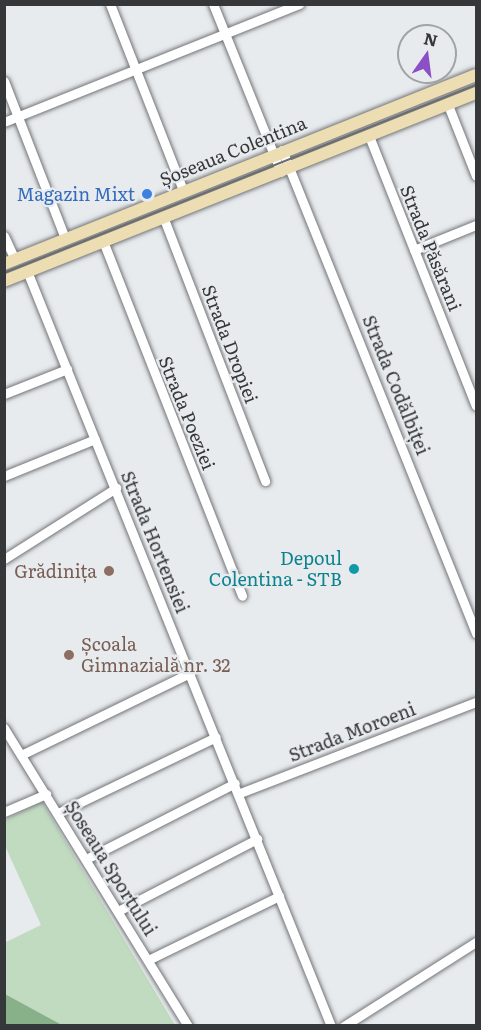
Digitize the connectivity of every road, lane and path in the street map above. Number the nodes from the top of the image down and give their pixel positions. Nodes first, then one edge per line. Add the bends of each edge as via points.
1 (110, 4) edge
2 (213, 4) edge
3 (299, 4) edge
4 (225, 35) junction
5 (135, 70) junction
6 (477, 75) edge
7 (4, 81) edge
8 (477, 93) edge
9 (448, 105) junction
10 (18, 117) junction
11 (4, 122) edge
12 (369, 136) junction
13 (278, 152) junction
14 (289, 172) junction
15 (477, 176) edge
16 (183, 190) junction
17 (164, 219) junction
18 (477, 225) edge
19 (4, 236) edge
20 (65, 238) junction
21 (103, 242) junction
22 (414, 250) junction
23 (10, 262) edge
24 (27, 272) junction
25 (4, 281) edge
26 (67, 369) junction
27 (4, 394) edge
28 (477, 406) edge
29 (95, 439) junction
30 (4, 476) edge
31 (265, 481) dead end
32 (116, 488) junction
33 (4, 559) edge
34 (242, 596) dead end
35 (473, 614) edge
36 (477, 633) edge
37 (190, 673) junction
38 (477, 702) edge
39 (4, 728) edge
40 (216, 737) junction
41 (21, 755) junction
42 (236, 783) junction
43 (240, 793) junction
44 (46, 794) junction
45 (4, 812) edge
46 (58, 813) junction
47 (257, 840) junction
48 (86, 859) junction
49 (279, 896) junction
50 (118, 911) junction
51 (477, 942) edge
52 (148, 960) junction
53 (188, 1026) edge
54 (331, 1026) edge
55 (344, 1026) edge

1 - 5 street
2 - 4 street, Strada Codălbiței
3 - 4 street
4 - 5 street
4 - 13 street, Strada Codălbiței
5 - 10 street
5 - 16 street
6 - 13 main road, Șoseaua Colentina
7 - 10 street
8 - 9 main road, Șoseaua Colentina
9 - 12 main road, Șoseaua Colentina
9 - 15 street
10 - 11 street
10 - 20 street
12 - 14 main road, Șoseaua Colentina
12 - 22 street, Strada Păsărani
13 - 14 street, Strada Codălbiței
13 - 16 main road, Șoseaua Colentina
14 - 17 main road, Șoseaua Colentina
14 - 35 street, Strada Codălbiței
16 - 20 main road, Șoseaua Colentina
17 - 21 main road, Șoseaua Colentina
17 - 31 street, Strada Dropiei
18 - 22 street
19 - 23 street
20 - 23 main road, Șoseaua Colentina
21 - 24 main road, Șoseaua Colentina
21 - 34 street, Strada Poeziei
22 - 28 street, Strada Păsărani
24 - 25 main road, Șoseaua Colentina
24 - 26 street, Strada Hortensiei
26 - 27 street
26 - 29 street, Strada Hortensiei
29 - 30 street
29 - 32 street, Strada Hortensiei
32 - 33 street
32 - 37 street, Strada Hortensiei
35 - 36 street, Strada Codălbiței
37 - 40 street, Strada Hortensiei
37 - 41 street
38 - 43 street, Strada Moroeni
39 - 41 street, Șoseaua Sportului
40 - 42 street, Strada Hortensiei
40 - 46 street
41 - 44 street, Șoseaua Sportului
42 - 43 street, Strada Hortensiei
42 - 48 street
43 - 47 street, Strada Hortensiei
44 - 45 street
44 - 46 street, Șoseaua Sportului
46 - 48 street, Șoseaua Sportului
47 - 49 street, Strada Hortensiei
47 - 50 street
48 - 50 street, Șoseaua Sportului
49 - 52 street
49 - 54 street, Strada Hortensiei
50 - 52 street, Șoseaua Sportului
51 - 55 street
52 - 53 street, Șoseaua Sportului

